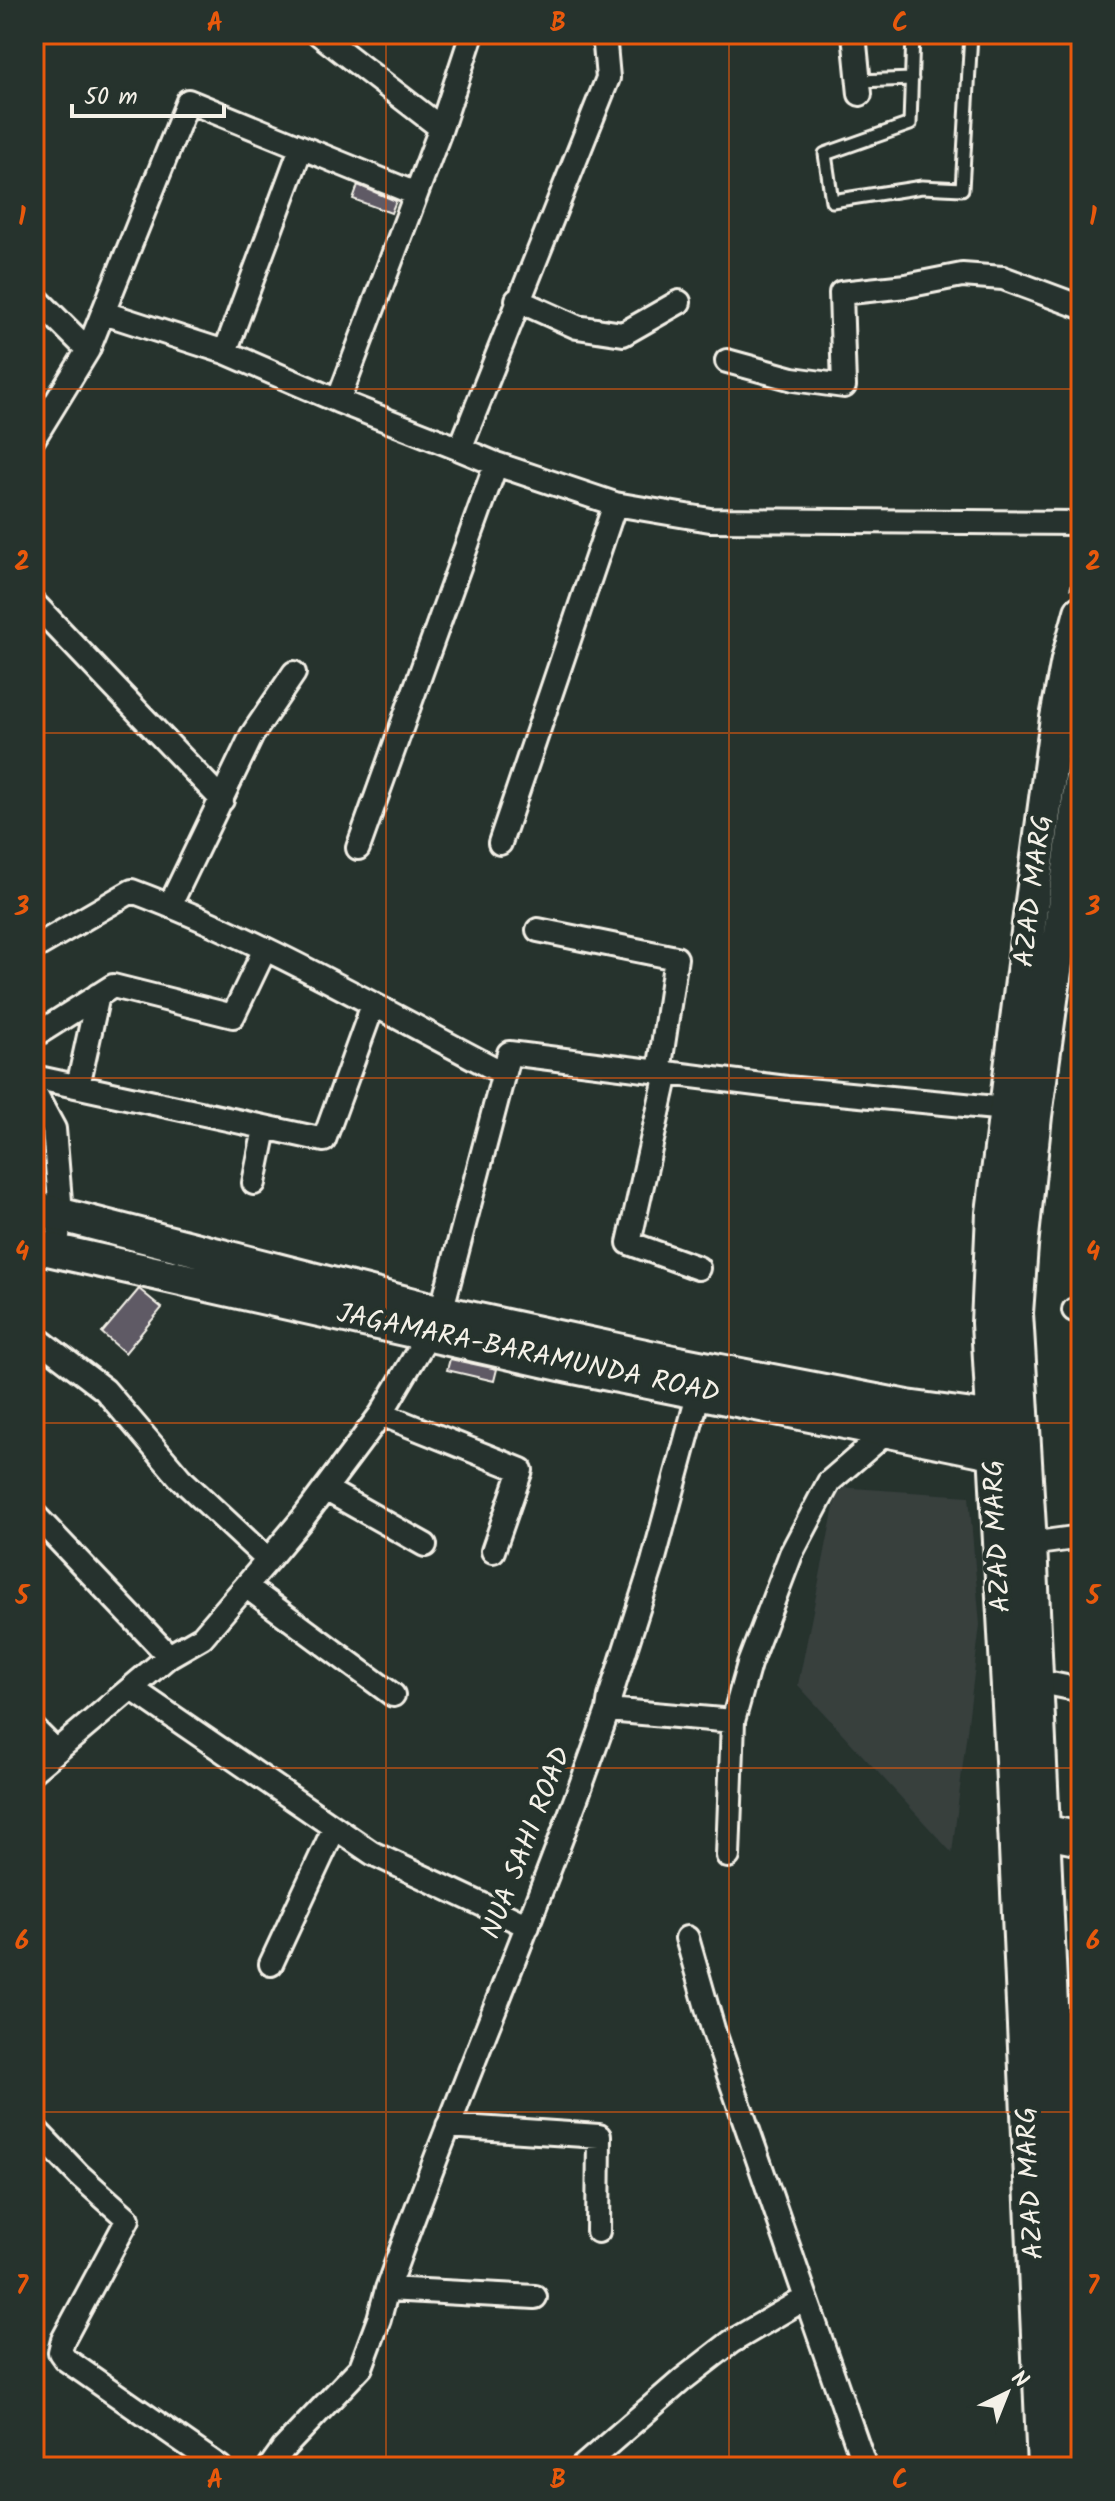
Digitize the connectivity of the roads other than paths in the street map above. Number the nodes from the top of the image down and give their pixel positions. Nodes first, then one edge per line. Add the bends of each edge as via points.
1 (319, 34) edge
2 (472, 34) edge
3 (604, 34) edge
4 (854, 34) edge
5 (913, 34) edge
6 (971, 34) edge
7 (912, 79) junction
8 (859, 88) joint
9 (441, 128) junction
10 (301, 148) junction
11 (416, 194) junction
12 (34, 296) edge
13 (517, 300) junction
14 (679, 302) dead end
15 (1081, 307) edge
16 (104, 313) junction
17 (88, 350) junction
18 (225, 352) junction
19 (727, 361) dead end
20 (338, 401) junction
21 (34, 438) edge
22 (460, 449) junction
23 (496, 464) junction
24 (615, 504) junction
25 (1081, 523) edge
26 (34, 603) edge
27 (1081, 612) edge
28 (294, 673) dead end
29 (1081, 782) edge
30 (222, 800) junction
31 (500, 843) dead end
32 (1076, 844) edge
33 (358, 848) dead end
34 (170, 905) junction
35 (538, 930) dead end
36 (34, 948) edge
37 (265, 949) junction
38 (98, 995) junction
39 (373, 1005) junction
40 (34, 1036) edge
41 (663, 1072) junction
42 (503, 1073) junction
43 (34, 1077) edge
44 (78, 1086) junction
45 (34, 1092) edge
46 (1006, 1109) junction
47 (265, 1129) junction
48 (254, 1183) dead end
49 (47, 1211) edge
50 (45, 1248) edge
51 (698, 1268) dead end
52 (435, 1323) junction
53 (34, 1336) edge
54 (699, 1392) junction
55 (381, 1414) junction
56 (1006, 1421) junction
57 (888, 1431) junction
58 (1008, 1456) junction
59 (325, 1489) junction
60 (34, 1514) edge
61 (1081, 1537) edge
62 (1044, 1542) junction
63 (1081, 1544) edge
64 (425, 1545) dead end
65 (493, 1551) dead end
66 (268, 1560) junction
67 (247, 1587) junction
68 (169, 1656) junction
69 (1036, 1681) junction
70 (131, 1688) junction
71 (1081, 1690) edge
72 (393, 1695) dead end
73 (608, 1710) junction
74 (733, 1721) junction
75 (34, 1729) edge
76 (56, 1751) junction
77 (34, 1770) edge
78 (334, 1829) junction
79 (1042, 1831) junction
80 (1081, 1839) edge
81 (728, 1856) dead end
82 (528, 1926) junction
83 (687, 1938) dead end
84 (271, 1964) dead end
85 (448, 2126) junction
86 (34, 2128) edge
87 (598, 2231) dead end
88 (387, 2289) junction
89 (535, 2297) dead end
90 (806, 2298) junction
91 (220, 2467) edge
92 (270, 2467) edge
93 (582, 2467) edge
94 (865, 2467) edge
95 (1044, 2467) edge
96 (1072, 2467) edge

1 - 9 street
2 - 9 street
3 - 13 street via 608,78
4 - 8 street
5 - 7 lane
6 - 7 lane via 962,189 922,187 832,201 825,154 910,124
7 - 8 lane
9 - 11 street
10 - 11 street
10 - 16 street via 188,101
10 - 18 street
11 - 20 street
12 - 17 street
13 - 14 street via 577,327 623,334
13 - 22 street
15 - 19 street via 1003,278 962,275 841,293 844,386
16 - 17 street
16 - 18 street
17 - 21 street
18 - 20 street
20 - 22 street
22 - 23 street
23 - 24 street
23 - 33 street
24 - 25 street via 710,520
24 - 31 street
26 - 30 street
27 - 46 street, AZAD MARG via 1057,718
28 - 30 street via 252,735
29 - 32 street, AZAD MARG
30 - 34 street
32 - 56 street, AZAD MARG via 1035,1116
34 - 36 street via 132,891
34 - 37 street
35 - 41 street via 676,958
37 - 38 street via 233,1016 113,986
37 - 39 street
38 - 40 street
38 - 44 street
39 - 42 street
39 - 47 street via 324,1140
41 - 42 street via 509,1053
41 - 46 street
41 - 51 street via 629,1243
42 - 52 street
43 - 44 street
44 - 47 street
45 - 49 street via 54,1129
46 - 56 street, AZAD MARG via 988,1323
47 - 48 street
49 - 50 street
49 - 52 street, JAGAMARA-BARAMUNDA ROAD
50 - 52 street, JAGAMARA-BARAMUNDA ROAD
52 - 54 street, JAGAMARA-BARAMUNDA ROAD via 569,1366
52 - 55 street
52 - 56 street, JAGAMARA-BARAMUNDA ROAD
53 - 66 street via 105,1390 180,1478
54 - 57 street, JAGAMARA-BARAMUNDA ROAD
54 - 73 street, NUA SAHI ROAD
55 - 59 street
55 - 65 street via 521,1470
56 - 58 street, AZAD MARG
57 - 58 street, JAGAMARA-BARAMUNDA ROAD
57 - 74 street via 829,1482 791,1554
58 - 62 street, AZAD MARG
58 - 95 street, AZAD MARG via 1012,1760
59 - 64 street
59 - 66 street
60 - 68 street
61 - 62 street
62 - 63 street
62 - 69 street, AZAD MARG
66 - 67 street
67 - 68 street via 202,1637
67 - 72 street
68 - 70 street
69 - 71 street
69 - 79 street, AZAD MARG
70 - 76 street
70 - 78 street
73 - 74 street
73 - 82 street, NUA SAHI ROAD
74 - 81 street
75 - 76 street
76 - 77 street
78 - 82 street via 372,1853
78 - 84 street
79 - 80 street
79 - 96 street, AZAD MARG
82 - 85 street, NUA SAHI ROAD
83 - 90 street
85 - 87 street via 599,2136
85 - 88 street, NUA SAHI ROAD
86 - 91 street via 128,2219 60,2352
88 - 89 street
88 - 92 street, NUA SAHI ROAD via 361,2367
90 - 93 street via 731,2342
90 - 94 street

